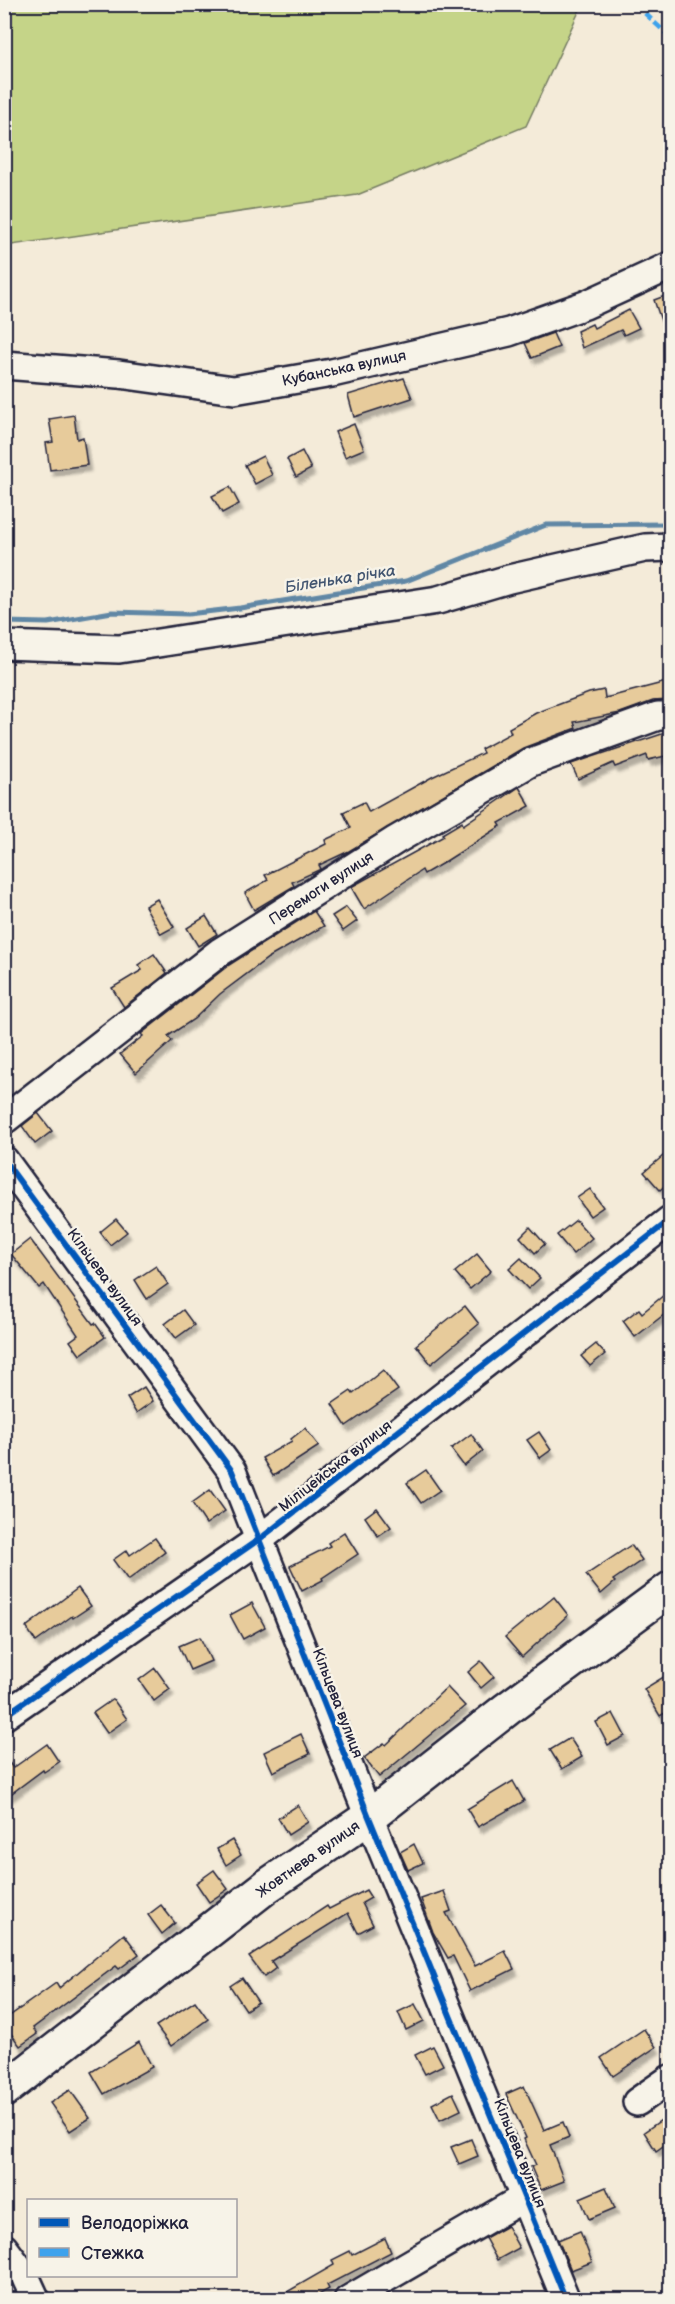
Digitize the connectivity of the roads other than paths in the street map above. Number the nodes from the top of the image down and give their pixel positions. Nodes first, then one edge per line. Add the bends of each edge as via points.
1 (670, 266) edge
2 (4, 365) edge
3 (670, 547) edge
4 (4, 645) edge
5 (670, 716) edge
6 (4, 1120) edge
7 (4, 1160) edge
8 (670, 1220) edge
9 (261, 1538) junction
10 (670, 1589) edge
11 (4, 1716) edge
12 (369, 1817) junction
13 (670, 2079) edge
14 (4, 2090) edge
15 (637, 2102) dead end
16 (525, 2197) junction
17 (4, 2248) edge
18 (36, 2300) edge
19 (348, 2300) edge
20 (566, 2300) edge

1 - 2 street, Кубанська вулиця via 585,305 508,332 332,373 234,390 119,374
3 - 4 street via 645,548 532,573 438,600 120,649
5 - 6 street, Перемоги вулиця via 658,716 531,762 396,840 220,952
7 - 9 street, Кільцева вулиця via 232,1471
8 - 9 street, Міліцейська вулиця
9 - 11 street, Міліцейська вулиця
9 - 12 street, Кільцева вулиця
10 - 12 main road, Жовтнева вулиця
12 - 14 main road, Жовтнева вулиця via 267,1886
12 - 16 street, Кільцева вулиця
13 - 15 street
16 - 19 street
16 - 20 street, Кільцева вулиця
17 - 18 street via 25,2276

